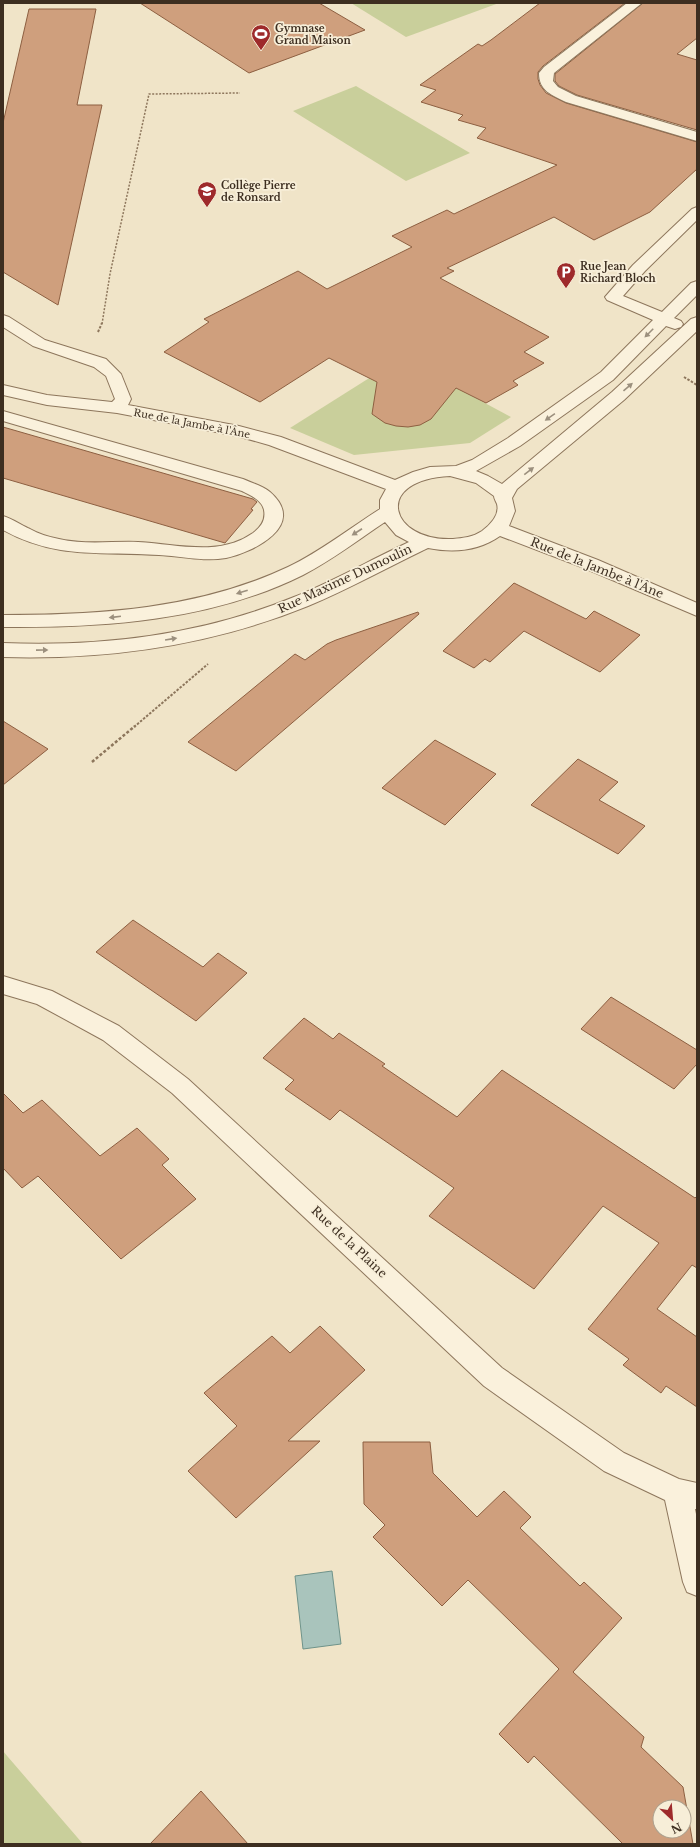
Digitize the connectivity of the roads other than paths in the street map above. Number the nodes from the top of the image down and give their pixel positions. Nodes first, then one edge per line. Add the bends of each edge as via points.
1 (635, 3) edge
2 (697, 137) edge
3 (697, 212) edge
4 (697, 286) edge
5 (664, 319) junction
6 (3, 320) edge
7 (693, 326) edge
8 (3, 390) edge
9 (117, 408) junction
10 (3, 416) edge
11 (458, 472) junction
12 (398, 488) junction
13 (503, 499) junction
14 (389, 511) junction
15 (3, 522) edge
16 (497, 528) junction
17 (425, 542) junction
18 (697, 610) edge
19 (3, 621) edge
20 (3, 650) edge
21 (3, 985) edge
22 (687, 1494) edge
23 (697, 1582) edge

1 - 2 street via 549,70 546,73 546,82 559,94 571,99
3 - 5 street via 613,297
4 - 5 street
5 - 7 street
5 -> 11 street via 607,376 514,442 478,464
6 - 9 street via 38,343 100,363 113,374 123,399
13 -> 7 street via 511,485 618,396
8 - 9 street, Rue de la Jambe à l'Âne via 47,400
9 - 12 street, Rue de la Jambe à l'Âne via 239,431 275,441
10 - 15 street via 236,483 260,493 267,499 273,512 270,527 258,540 247,546 217,553 159,549 80,549 58,546 17,531
11 - 12 street via 422,474 407,480
11 - 13 street via 485,480 498,490
12 - 14 street via 390,499
13 - 16 street via 506,512
14 - 17 street via 394,522 403,531
14 -> 19 street via 307,565 262,586 233,595 161,611 112,617
16 - 17 street via 486,536 466,543 446,545
16 - 18 street, Rue de la Jambe à l'Âne via 591,564
20 -> 17 street, Rue Maxime Dumoulin via 94,648 174,638 220,628 302,601
21 - 22 street, Rue de la Plaine via 44,997 111,1033 180,1086 493,1377 614,1462
22 - 23 street

